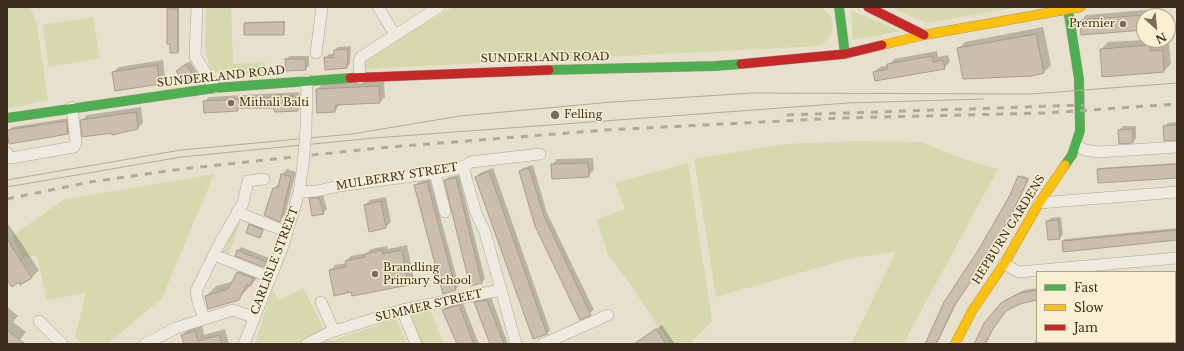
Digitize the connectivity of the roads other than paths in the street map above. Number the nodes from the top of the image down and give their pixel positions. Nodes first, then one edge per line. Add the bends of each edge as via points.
1 (197, 7) edge
2 (322, 7) edge
3 (378, 7) edge
4 (439, 7) edge
5 (839, 7) edge
6 (868, 7) edge
7 (1081, 7) edge
8 (1075, 8) edge
9 (395, 35) junction
10 (924, 35) junction
11 (316, 53) dead end
12 (845, 54) junction
13 (360, 78) junction
14 (307, 80) junction
15 (215, 88) junction
16 (72, 108) junction
17 (7, 118) edge
18 (1076, 145) junction
19 (1177, 147) edge
20 (7, 153) edge
21 (540, 154) dead end
22 (463, 167) junction
23 (435, 173) junction
24 (264, 179) dead end
25 (299, 192) junction
26 (1177, 192) edge
27 (1039, 203) junction
28 (237, 212) junction
29 (445, 212) dead end
30 (287, 232) junction
31 (214, 255) junction
32 (1177, 258) edge
33 (1004, 264) junction
34 (270, 277) junction
35 (500, 290) junction
36 (321, 302) dead end
37 (402, 310) junction
38 (608, 315) dead end
39 (254, 317) junction
40 (204, 318) junction
41 (38, 321) dead end
42 (334, 331) junction
43 (1177, 343) edge
44 (62, 344) edge
45 (145, 344) edge
46 (244, 344) edge
47 (307, 344) edge
48 (416, 344) edge
49 (516, 344) edge
50 (543, 344) edge
51 (955, 344) edge
52 (1162, 344) edge

1 - 15 street via 196,56
2 - 11 street
3 - 9 street
4 - 9 street
5 - 12 main road
6 - 10 main road
7 - 8 main road, SUNDERLAND ROAD
8 - 10 main road, SUNDERLAND ROAD
8 - 18 main road, HEPBURN GARDENS via 1080,131
9 - 13 street via 361,57
10 - 12 main road, SUNDERLAND ROAD
12 - 13 main road, SUNDERLAND ROAD via 715,66 480,71
13 - 14 main road, SUNDERLAND ROAD
14 - 15 main road, SUNDERLAND ROAD
14 - 25 street, CARLISLE STREET, bridge via 306,129
15 - 16 main road, SUNDERLAND ROAD
16 - 17 main road, SUNDERLAND ROAD
16 - 20 street via 76,143 74,147 12,158 8,157
18 - 19 street via 1085,150 1099,152
18 - 27 main road, HEPBURN GARDENS via 1072,155
21 - 22 street, MULBERRY STREET via 471,162
22 - 23 street, MULBERRY STREET
22 - 35 street via 476,213 485,232
23 - 25 street, MULBERRY STREET
23 - 29 street
24 - 28 street via 248,181 243,203
25 - 30 street, CARLISLE STREET
26 - 27 street
27 - 33 main road, HEPBURN GARDENS
28 - 30 street
28 - 31 street
30 - 34 street, CARLISLE STREET
31 - 34 street
31 - 40 street via 196,292
32 - 33 street via 1019,272
33 - 51 main road, HEPBURN GARDENS via 972,311
34 - 39 street, CARLISLE STREET
35 - 37 street, SUMMER STREET
35 - 49 street
36 - 42 street
37 - 42 street, SUMMER STREET
37 - 48 street
38 - 50 street
39 - 40 street via 234,310
39 - 46 street, CARLISLE STREET
40 - 45 street via 176,328
41 - 44 street
42 - 47 street, SUMMER STREET
43 - 52 street

